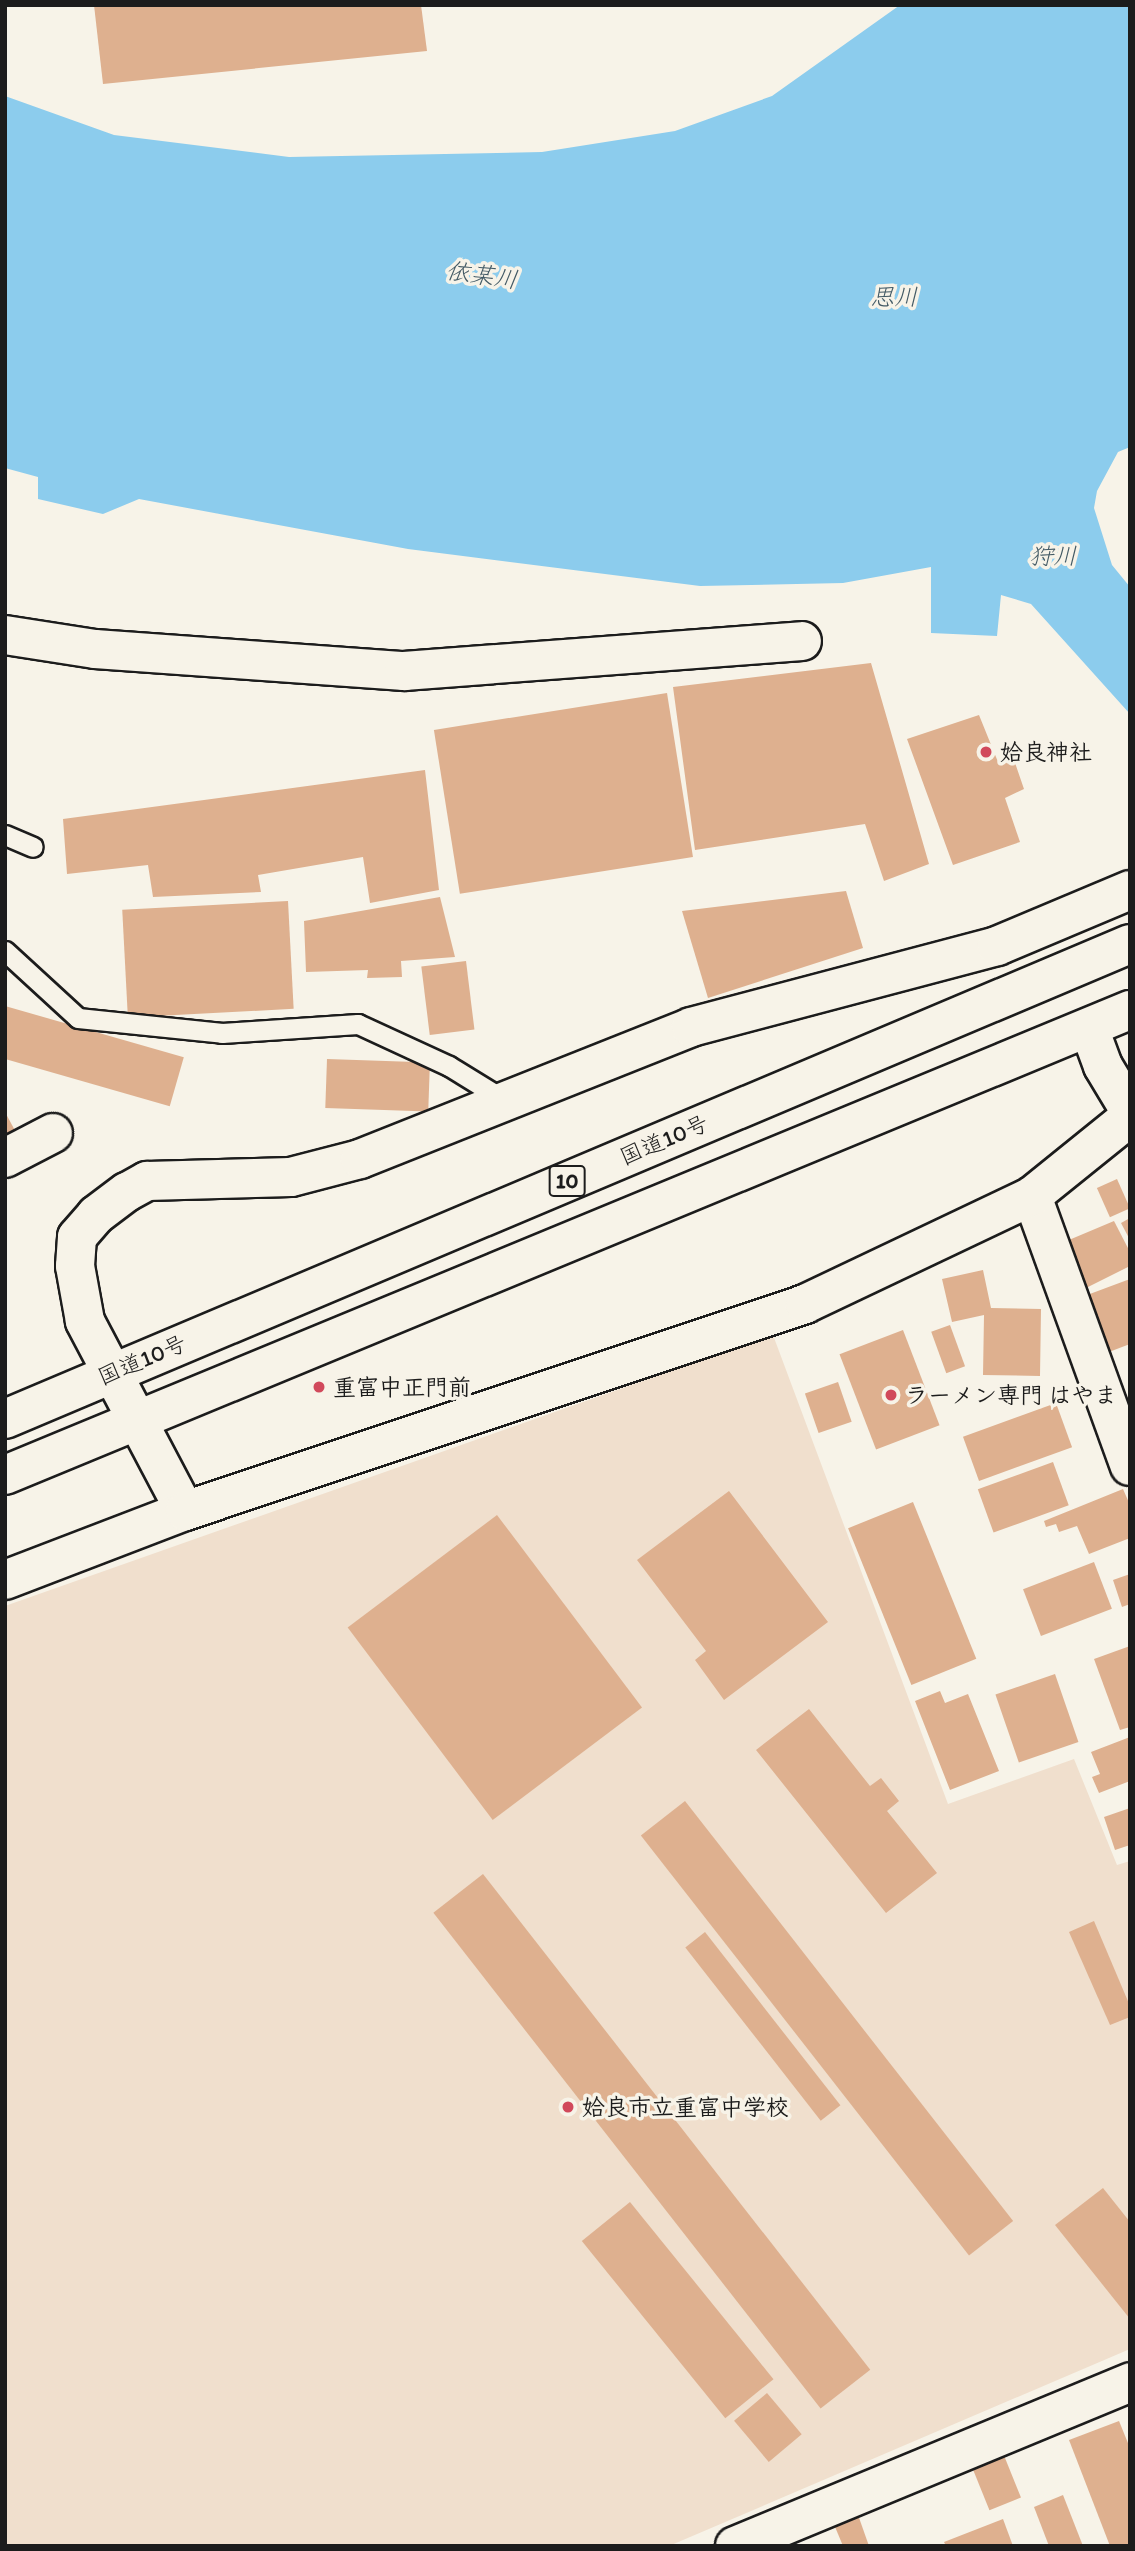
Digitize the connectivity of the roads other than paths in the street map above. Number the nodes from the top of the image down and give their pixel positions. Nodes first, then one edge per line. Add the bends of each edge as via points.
1 (5, 635) edge
2 (802, 640) dead end
3 (5, 835) edge
4 (33, 848) dead end
5 (1130, 890) edge
6 (1130, 944) edge
7 (5, 951) edge
8 (1130, 1010) edge
9 (1089, 1028) junction
10 (506, 1101) junction
11 (1130, 1111) edge
12 (1130, 1117) edge
13 (53, 1133) dead end
14 (5, 1158) edge
15 (1032, 1196) junction
16 (112, 1373) junction
17 (5, 1419) edge
18 (137, 1419) junction
19 (1130, 1466) edge
20 (5, 1475) edge
21 (186, 1511) junction
22 (5, 1580) edge
23 (1130, 2382) edge
24 (735, 2546) edge

1 - 2 main road via 95,649 404,671
3 - 4 lane
5 - 10 main road via 997,946 691,1027
6 - 16 main road, 国道10号 / 10
7 - 10 lane via 78,1018 222,1033 358,1024 449,1066
8 - 9 main road, 10
9 - 11 main road via 1103,1066
9 - 18 main road, 10
10 - 16 main road via 360,1159 291,1177 147,1181 127,1192 96,1215 77,1237 75,1266 85,1321
12 - 15 main road
13 - 14 main road
15 - 19 main road
15 - 21 main road via 805,1304
16 - 17 main road, 国道10号 / 10
16 - 18 main road
18 - 20 main road, 10
18 - 21 main road
21 - 22 main road
23 - 24 main road

